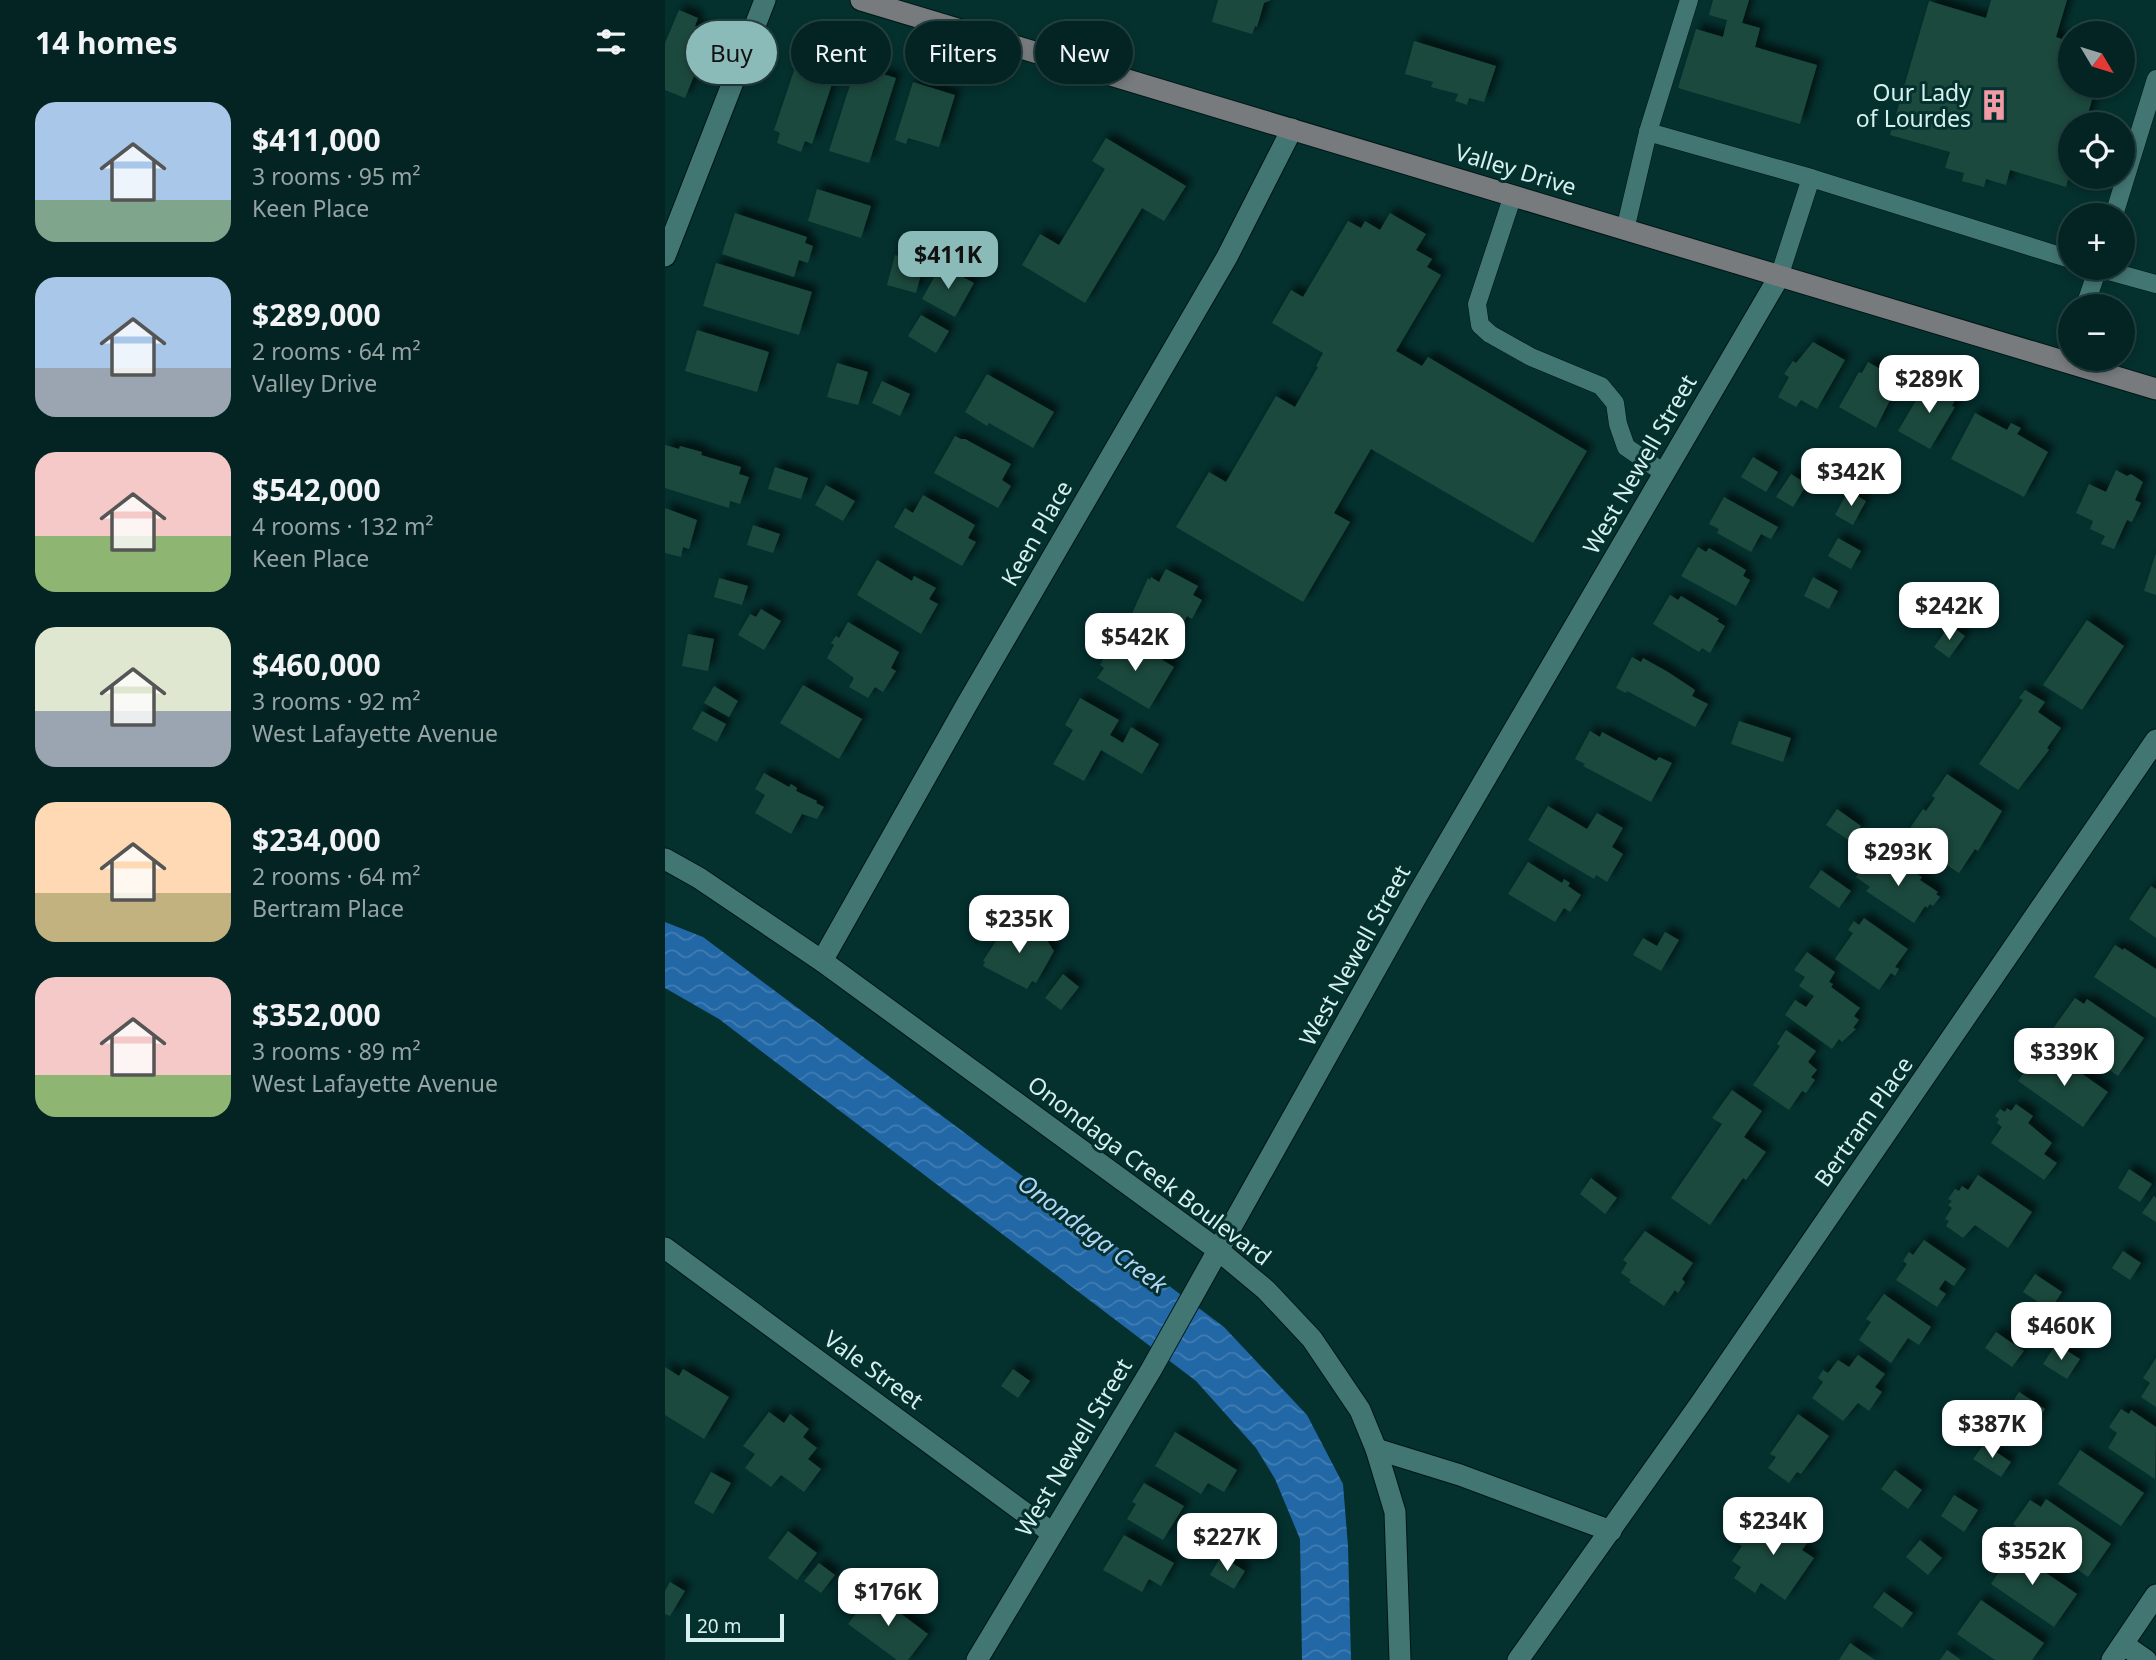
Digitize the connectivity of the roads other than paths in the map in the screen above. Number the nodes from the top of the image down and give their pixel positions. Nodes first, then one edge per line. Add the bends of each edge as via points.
1 (765, 0) edge
2 (861, 0) edge
3 (1689, 0) edge
4 (2156, 79) edge
5 (1292, 129) junction
6 (1648, 132) junction
7 (1811, 178) junction
8 (1513, 195) junction
9 (2118, 203) edge
10 (1625, 230) junction
11 (2058, 255) edge
12 (665, 256) edge
13 (1779, 276) junction
14 (2135, 278) edge
15 (2156, 284) edge
16 (2058, 353) edge
17 (2108, 371) edge
18 (2156, 389) edge
19 (1664, 473) junction
20 (2156, 740) edge
21 (665, 859) edge
22 (822, 961) junction
23 (665, 1248) edge
24 (1218, 1250) junction
25 (1376, 1450) junction
26 (1611, 1531) junction
27 (1052, 1533) junction
28 (2156, 1595) edge
29 (2117, 1652) edge
30 (977, 1660) edge
31 (1400, 1660) edge
32 (1518, 1660) edge
33 (2146, 1660) edge

1 - 12 street
2 - 5 main road, Valley Drive
3 - 6 lane
4 - 9 lane
5 - 8 main road, Valley Drive
5 - 22 street, Keen Place via 1227,257
6 - 7 lane
6 - 10 lane
7 - 11 lane
7 - 13 lane
8 - 10 main road, Valley Drive
8 - 19 lane via 1477,304 1480,326 1531,357 1601,386 1615,403 1626,447
10 - 13 main road, Valley Drive
13 - 16 main road, Valley Drive
13 - 19 street, West Newell Street
14 - 15 lane
17 - 18 main road, Valley Drive
19 - 24 street, West Newell Street via 1415,899
20 - 26 street, Bertram Place
21 - 22 street, Onondaga Creek Boulevard
22 - 24 street, Onondaga Creek Boulevard
23 - 27 street, Vale Street
24 - 25 street, Onondaga Creek Boulevard via 1266,1290 1312,1339 1360,1410
24 - 27 street, West Newell Street
25 - 26 street via 1460,1475
25 - 31 street, Onondaga Creek Boulevard via 1395,1512
26 - 32 street, Bertram Place
27 - 30 street, West Newell Street
28 - 29 street
29 - 33 street

